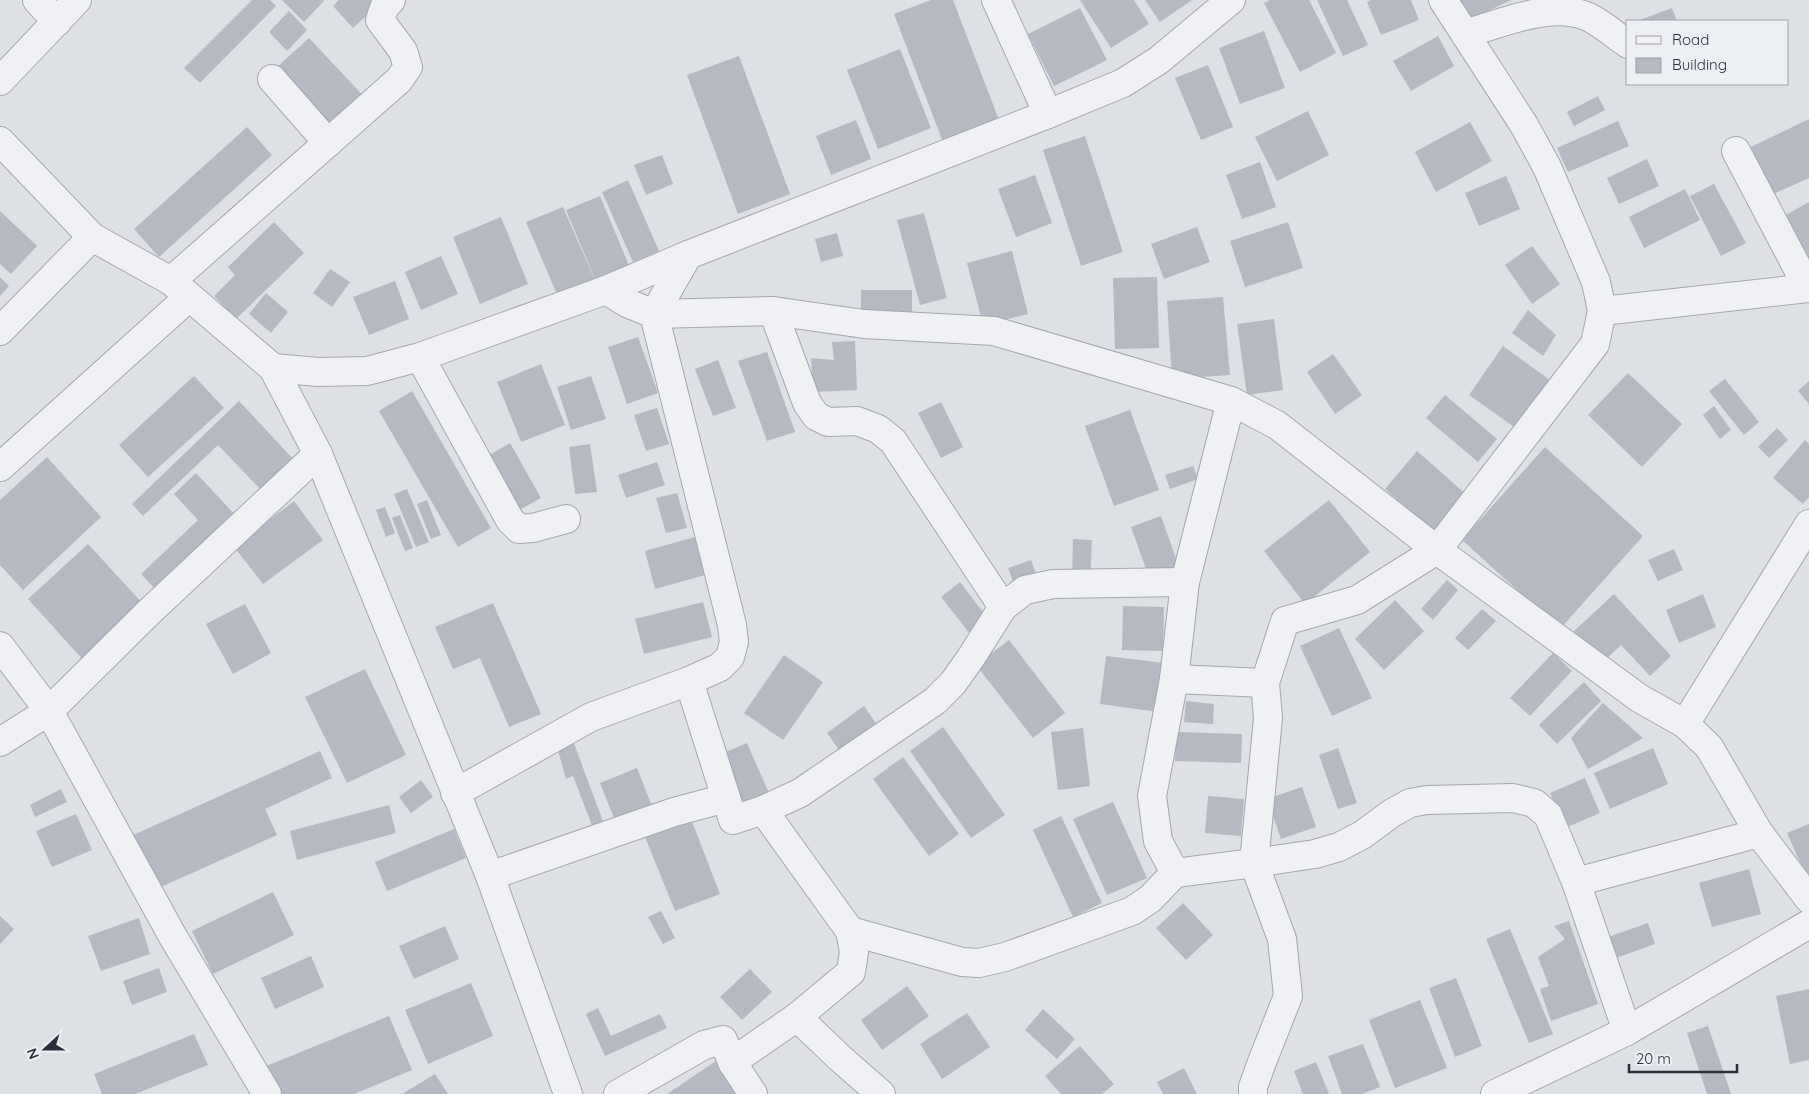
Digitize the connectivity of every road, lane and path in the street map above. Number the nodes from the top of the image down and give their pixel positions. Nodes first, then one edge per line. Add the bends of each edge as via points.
1 (37, 0) edge
2 (77, 0) edge
3 (391, 0) edge
4 (996, 0) edge
5 (1231, 0) edge
6 (1443, 0) edge
7 (58, 22) junction
8 (1465, 34) junction
9 (1626, 43) edge
10 (272, 80) dead end
11 (0, 81) edge
12 (1048, 114) junction
13 (0, 141) edge
14 (328, 143) junction
15 (1736, 151) dead end
16 (92, 237) junction
17 (688, 256) junction
18 (1809, 288) edge
19 (180, 289) junction
20 (606, 290) junction
21 (773, 311) junction
22 (1602, 311) junction
23 (654, 314) junction
24 (0, 331) edge
25 (420, 357) junction
26 (273, 368) junction
27 (1231, 401) junction
28 (318, 454) junction
29 (0, 468) edge
30 (566, 518) dead end
31 (1809, 524) edge
32 (1437, 550) junction
33 (1185, 582) junction
34 (1003, 607) junction
35 (0, 646) edge
36 (1174, 679) junction
37 (689, 681) junction
38 (1265, 683) junction
39 (49, 711) junction
40 (1685, 724) junction
41 (0, 742) edge
42 (455, 793) junction
43 (726, 798) junction
44 (763, 810) junction
45 (1759, 833) junction
46 (1254, 863) junction
47 (1175, 874) junction
48 (490, 876) junction
49 (1576, 882) junction
50 (1809, 899) edge
51 (1809, 924) edge
52 (850, 931) junction
53 (797, 1018) junction
54 (1627, 1031) junction
55 (732, 1062) junction
56 (267, 1094) edge
57 (568, 1094) edge
58 (618, 1094) edge
59 (753, 1094) edge
60 (881, 1094) edge
61 (1253, 1094) edge
62 (1495, 1094) edge

1 - 7 street
2 - 7 street
3 - 14 street via 380,20 403,51 408,66 399,80
4 - 12 street
5 - 12 street via 1152,65 1123,82
6 - 8 street
7 - 11 street
8 - 9 street via 1544,12 1568,12 1588,16
8 - 22 street via 1547,167 1596,282
10 - 14 street
12 - 17 street
13 - 16 street
14 - 19 street
15 - 18 street
16 - 19 street
16 - 24 street
17 - 20 street
17 - 23 street
18 - 22 street
19 - 26 street
19 - 29 street
20 - 23 street
20 - 25 street
21 - 23 street
21 - 27 street via 864,324 994,331
21 - 34 street via 807,403 816,416 828,422 857,421 878,429 893,441
22 - 32 street via 1594,344
23 - 37 street via 734,642 730,657 720,667
25 - 26 street via 367,371 318,372
25 - 30 street via 510,520 519,529
26 - 28 street
27 - 32 street via 1277,424
27 - 33 street
28 - 39 street via 149,612
28 - 42 street
31 - 40 street
32 - 38 street via 1357,600 1285,622
32 - 40 street via 1639,698
33 - 34 street via 1053,584 1025,590
33 - 36 street
34 - 44 street via 959,675 935,701 800,793
35 - 39 street
36 - 38 street
36 - 47 street via 1152,796 1158,841
37 - 42 street via 591,717
37 - 43 street
38 - 46 street via 1268,718
39 - 41 street
39 - 56 street via 172,935
40 - 45 street via 1709,747
42 - 48 street
43 - 44 street via 733,820
43 - 48 street via 674,812
44 - 52 street
45 - 49 street
45 - 50 street
46 - 47 street
46 - 49 street via 1339,847 1410,803 1513,798 1534,802 1548,815
46 - 61 street via 1282,939 1288,996
47 - 52 street via 1150,899 1132,911 1005,957 979,963 962,962
48 - 57 street
49 - 54 street
51 - 54 street
52 - 53 street via 854,952 851,972
53 - 55 street
53 - 60 street
54 - 62 street
55 - 58 street via 723,1040 704,1045
55 - 59 street

